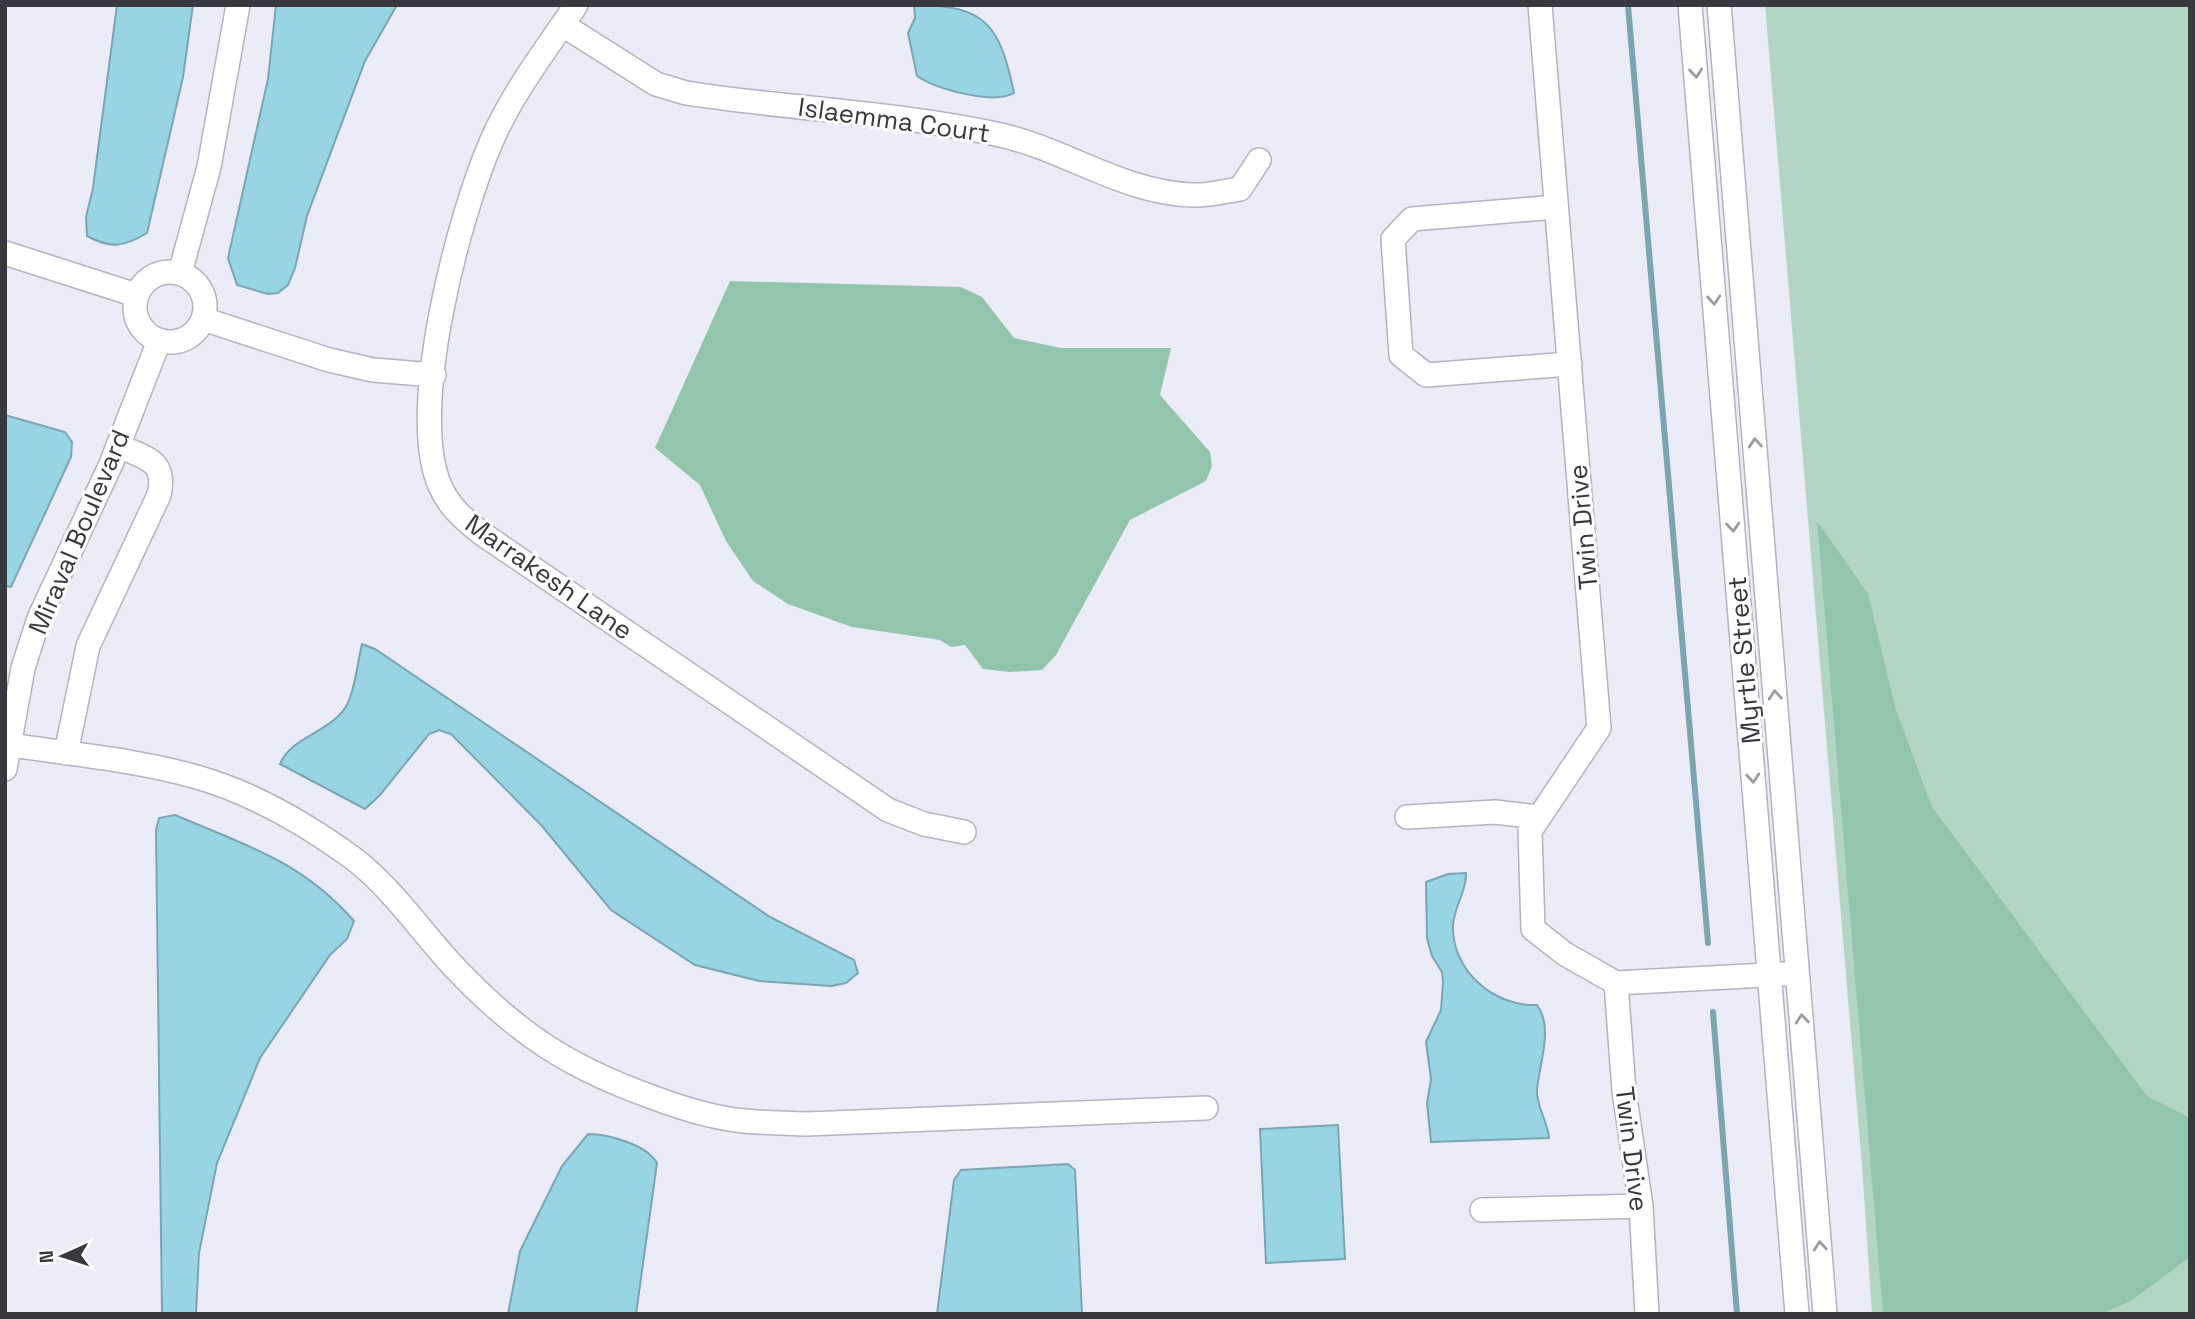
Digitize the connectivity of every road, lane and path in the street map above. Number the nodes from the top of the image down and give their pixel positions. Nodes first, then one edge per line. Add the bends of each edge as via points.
1 (238, 5) edge
2 (576, 5) edge
3 (1540, 5) edge
4 (1690, 5) edge
5 (1719, 5) edge
6 (563, 25) junction
7 (1259, 160) dead end
8 (1556, 206) junction
9 (5, 253) edge
10 (180, 273) junction
11 (136, 295) junction
12 (203, 318) junction
13 (159, 341) junction
14 (1570, 365) junction
15 (434, 374) junction
16 (118, 445) junction
17 (7, 745) edge
18 (66, 753) junction
19 (5, 769) edge
20 (1407, 817) dead end
21 (1538, 817) junction
22 (964, 832) dead end
23 (1798, 973) junction
24 (1769, 975) junction
25 (1616, 984) junction
26 (1206, 1108) dead end
27 (1641, 1206) junction
28 (1482, 1210) dead end
29 (1647, 1314) edge
30 (1797, 1314) edge
31 (1825, 1314) edge

1 - 10 street via 209,167
2 - 6 street, Marrakesh Lane
3 - 8 street, Twin Drive
4 -> 24 street, Myrtle Street
23 -> 5 street, Myrtle Street
6 - 7 street, Islaemma Court via 656,84 686,93 938,122 1000,135 1165,193 1195,196 1240,189
6 - 15 street, Marrakesh Lane via 493,138 465,207 443,300
8 - 14 street, Twin Drive
8 - 14 street via 1412,219 1393,239 1401,355 1426,374
9 - 11 street
10 - 11 street via 151,276
10 - 12 street via 196,282 202,292
11 - 13 street via 141,328
12 - 13 street via 182,341
12 - 15 street via 329,360 373,370
13 - 16 street, Miraval Boulevard
14 - 21 street, Twin Drive via 1599,728
15 - 22 street, Marrakesh Lane via 430,452 439,485 453,509 481,533 888,810
16 - 17 street, Miraval Boulevard via 39,618
16 - 18 street via 158,466 163,478 88,646
17 - 18 street
17 - 19 street, Miraval Boulevard
18 - 26 street via 195,776 304,825 356,862 403,907 508,1021 548,1050 603,1080 678,1107 742,1121 807,1124
20 - 21 street via 1494,812
21 - 25 street, Twin Drive via 1530,831 1533,929
23 - 24 street
31 -> 23 street, Myrtle Street
24 - 25 street
24 - 30 street, Myrtle Street
25 - 27 street, Twin Drive via 1624,1091
27 - 28 street
27 - 29 street, Twin Drive

